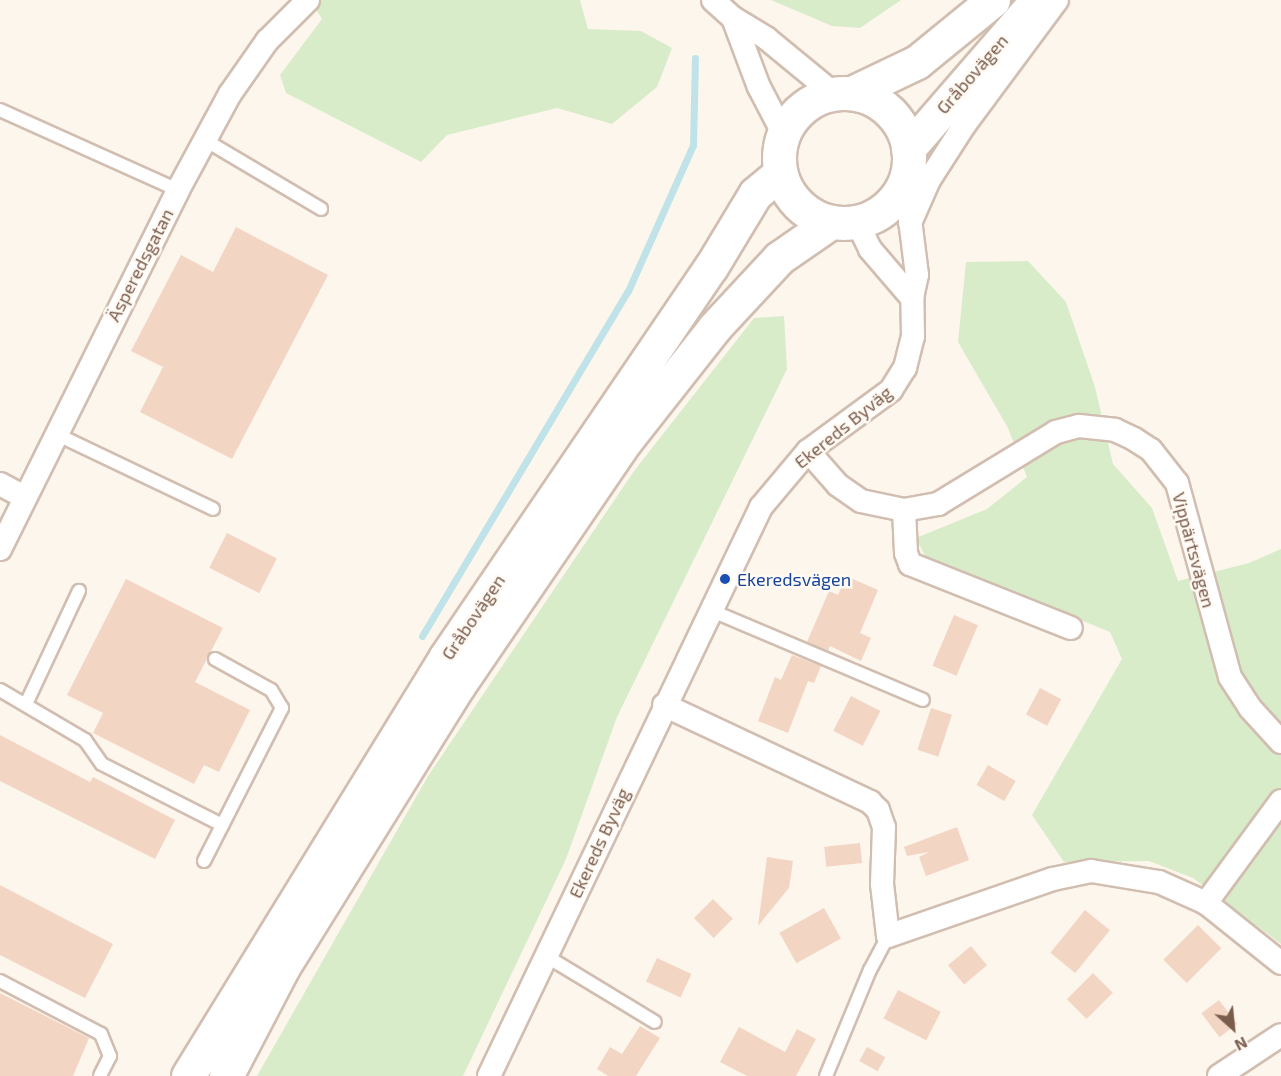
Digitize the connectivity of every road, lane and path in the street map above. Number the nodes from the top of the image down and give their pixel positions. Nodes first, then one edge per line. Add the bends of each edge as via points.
1 (308, 0) edge
2 (713, 0) edge
3 (993, 0) edge
4 (1037, 0) edge
5 (1057, 0) edge
6 (733, 18) junction
7 (842, 93) junction
8 (0, 110) edge
9 (783, 133) junction
10 (205, 140) junction
11 (907, 165) junction
12 (780, 173) junction
13 (178, 190) junction
14 (321, 209) dead end
15 (844, 222) junction
16 (909, 224) junction
17 (912, 298) junction
18 (56, 434) junction
19 (808, 451) junction
20 (0, 484) edge
21 (24, 497) junction
22 (213, 509) dead end
23 (904, 510) junction
24 (0, 549) edge
25 (79, 591) dead end
26 (710, 610) junction
27 (1071, 628) dead end
28 (215, 659) dead end
29 (0, 690) edge
30 (923, 700) dead end
31 (26, 704) junction
32 (664, 705) junction
33 (1281, 742) edge
34 (1281, 801) edge
35 (222, 825) junction
36 (204, 861) dead end
37 (1206, 903) junction
38 (888, 936) junction
39 (546, 956) junction
40 (1281, 963) edge
41 (0, 981) edge
42 (655, 1022) dead end
43 (1281, 1035) edge
44 (100, 1076) edge
45 (188, 1076) edge
46 (226, 1076) edge
47 (489, 1076) edge
48 (826, 1076) edge
49 (1219, 1076) edge

1 - 10 street, Äsperedsgatan via 249,63
2 - 6 street
3 - 7 main road, Gråbovägen via 917,62
4 - 11 main road, Gråbovägen
5 - 16 street via 965,124 929,180
6 - 7 street
6 - 9 street via 743,50
7 - 9 main road via 803,107
7 - 11 main road via 872,99 890,112 902,129
8 - 13 lane
9 - 12 main road via 778,153
10 - 13 street, Äsperedsgatan
10 - 14 lane
11 - 15 main road via 887,207
11 - 16 street, Ekereds Byväg
12 - 15 main road via 798,205
12 - 45 main road, Gråbovägen via 755,194 711,267 445,658
13 - 18 street, Äsperedsgatan
15 - 17 street
15 - 46 main road, Gråbovägen via 779,258 714,328 626,440 452,695 283,967
16 - 17 street, Ekereds Byväg via 917,275
17 - 19 street, Ekereds Byväg via 915,326 910,353 891,390
18 - 21 street, Äsperedsgatan
18 - 22 lane
19 - 23 street, Vippärtsvägen via 838,485 861,501
19 - 26 street, Ekereds Byväg via 761,507
20 - 21 street
21 - 24 street, Äsperedsgatan
23 - 27 street via 910,564
23 - 33 street, Vippärtsvägen via 938,504 1056,432 1079,426 1115,430 1143,445 1168,468 1183,498 1230,677 1250,708
25 - 31 lane
26 - 30 lane
26 - 32 street, Ekereds Byväg
28 - 35 lane via 271,690 282,708
29 - 31 lane
31 - 35 lane via 85,740 102,764
32 - 38 street via 870,802 878,810 884,826 882,884
32 - 39 street, Ekereds Byväg
34 - 37 street
35 - 36 lane
37 - 38 street via 1159,882 1091,871 1053,879
37 - 40 street
38 - 48 lane
39 - 42 lane
39 - 47 street, Ekereds Byväg
41 - 44 lane via 101,1034 110,1056
43 - 49 street

